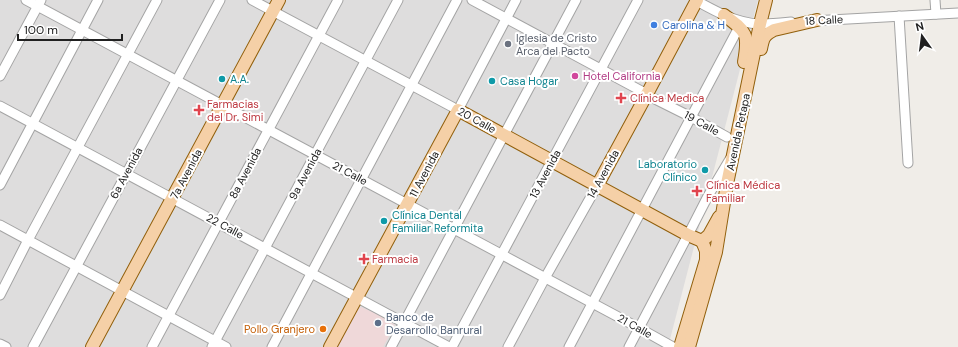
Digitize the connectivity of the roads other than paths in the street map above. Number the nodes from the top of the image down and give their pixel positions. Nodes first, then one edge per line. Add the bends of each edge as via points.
1 (26, 0) edge
2 (98, 0) edge
3 (157, 0) edge
4 (220, 0) edge
5 (252, 0) edge
6 (279, 0) edge
7 (338, 0) edge
8 (398, 0) edge
9 (457, 0) edge
10 (472, 0) edge
11 (516, 0) edge
12 (576, 0) edge
13 (638, 0) edge
14 (696, 0) edge
15 (935, 0) edge
16 (39, 3) edge
17 (765, 3) edge
18 (273, 11) junction
19 (958, 13) edge
20 (936, 14) junction
21 (724, 15) junction
22 (899, 16) junction
23 (507, 18) junction
24 (817, 20) junction
25 (760, 24) junction
26 (739, 26) junction
27 (82, 30) junction
28 (319, 36) junction
29 (553, 44) junction
30 (128, 54) junction
31 (366, 61) junction
32 (601, 69) junction
33 (0, 76) edge
34 (176, 80) junction
35 (412, 85) junction
36 (651, 96) junction
37 (222, 105) junction
38 (0, 106) edge
39 (458, 110) junction
40 (691, 117) junction
41 (33, 123) junction
42 (269, 130) junction
43 (504, 135) junction
44 (732, 137) junction
45 (78, 147) junction
46 (734, 153) junction
47 (315, 155) junction
48 (551, 161) junction
49 (908, 163) dead end
50 (126, 174) junction
51 (362, 180) junction
52 (0, 185) edge
53 (596, 186) junction
54 (173, 198) junction
55 (407, 204) junction
56 (642, 210) junction
57 (722, 210) junction
58 (218, 223) junction
59 (0, 225) edge
60 (454, 229) junction
61 (688, 235) junction
62 (28, 240) junction
63 (702, 241) junction
64 (265, 248) junction
65 (502, 254) junction
66 (76, 266) junction
67 (311, 273) junction
68 (546, 278) junction
69 (122, 291) junction
70 (0, 295) edge
71 (357, 298) junction
72 (592, 303) junction
73 (168, 316) junction
74 (404, 323) junction
75 (639, 328) junction
76 (0, 344) edge
77 (214, 344) edge
78 (6, 347) edge
79 (33, 347) edge
80 (92, 347) edge
81 (152, 347) edge
82 (226, 347) edge
83 (272, 347) edge
84 (330, 347) edge
85 (391, 347) edge
86 (450, 347) edge
87 (508, 347) edge
88 (569, 347) edge
89 (629, 347) edge
90 (673, 347) edge
91 (680, 347) edge
92 (689, 347) edge

1 - 16 street, 21 Calle
2 - 27 street
3 - 30 street
4 - 34 street, 6a Avenida
5 - 18 street, 20 Calle
6 - 18 main road, 7a Avenida
7 - 28 street, 8a Avenida
8 - 31 street, 9a Avenida
9 - 35 street
10 - 23 street, 19 Calle
11 - 23 street, 11 Avenida
12 - 29 street
13 - 32 street, 13 Avenida
14 - 21 street, 18 Calle
14 - 36 main road, 14 Avenida
15 - 20 street
16 - 27 street, 21 Calle
16 - 33 street
17 - 25 main road, Avenida Petapa
18 - 28 street, 20 Calle
18 - 37 main road, 7a Avenida
19 - 20 street, 18 Calle
20 - 22 street, 18 Calle
21 - 25 street, 18 Calle via 743,22
21 - 26 main road
22 - 24 street, 18 Calle
22 - 49 street
23 - 29 street, 19 Calle
23 - 39 street, 11 Avenida
24 - 25 street, 18 Calle
24 - 44 main road via 774,30 764,37 747,119 744,127
25 - 44 main road, Avenida Petapa
26 - 40 street
26 - 44 main road via 746,37 747,46
27 - 30 street, 21 Calle
27 - 41 street
28 - 31 street, 20 Calle
28 - 42 street, 8a Avenida
29 - 32 street, 19 Calle
29 - 43 street
30 - 34 street, 21 Calle
30 - 45 street
31 - 35 street, 20 Calle
31 - 47 street, 9a Avenida
32 - 36 street, 19 Calle
32 - 48 street, 13 Avenida
34 - 37 street, 21 Calle
34 - 50 street, 6a Avenida
35 - 39 street, 20 Calle
35 - 51 street
36 - 40 street, 19 Calle
36 - 53 main road, 14 Avenida
37 - 42 street, 21 Calle
37 - 54 main road, 7a Avenida
38 - 41 street, 22 Calle
39 - 43 main road, 20 Calle
39 - 55 main road, 11 Avenida
40 - 44 street, 19 Calle
40 - 56 street
41 - 45 street, 22 Calle
41 - 52 street
42 - 47 street, 21 Calle
42 - 58 street, 8a Avenida
43 - 48 main road, 20 Calle
43 - 60 street
44 - 46 main road, Avenida Petapa
45 - 50 street, 22 Calle
45 - 62 street
46 - 57 main road, Avenida Petapa
46 - 61 street
47 - 51 street, 21 Calle
47 - 64 street, 9a Avenida
48 - 53 main road, 20 Calle
48 - 65 street, 13 Avenida
50 - 54 street, 22 Calle
50 - 66 street, 6a Avenida
51 - 55 street, 21 Calle
51 - 67 street
53 - 56 main road, 20 Calle
53 - 68 street, 14 Avenida
54 - 58 street, 22 Calle
54 - 69 main road, 7a Avenida
55 - 60 street, 21 Calle
55 - 71 main road, 11 Avenida
56 - 61 main road, 20 Calle
56 - 72 street
57 - 63 main road via 709,235
57 - 92 main road, Avenida Petapa via 716,252
58 - 64 street, 22 Calle
58 - 73 street, 8a Avenida
59 - 62 street
60 - 65 street, 21 Calle
60 - 74 street
61 - 63 main road, 20 Calle
61 - 75 street
62 - 66 street
62 - 70 street
63 - 91 main road via 706,260
64 - 67 street, 22 Calle
64 - 77 street, 9a Avenida
65 - 68 street, 21 Calle
65 - 86 street, 13 Avenida
66 - 69 street
66 - 79 street, 6a Avenida
67 - 71 street, 22 Calle
67 - 83 street
68 - 72 street, 21 Calle
68 - 87 street, 14 Avenida
69 - 73 street
69 - 80 main road, 7a Avenida
71 - 74 street, 22 Calle
71 - 84 main road, 11 Avenida
72 - 75 street, 21 Calle
72 - 88 street
73 - 77 street
73 - 81 street, 8a Avenida
74 - 85 street
74 - 86 street, 22 Calle
75 - 89 street
75 - 90 street, 21 Calle
76 - 78 street
77 - 82 street

